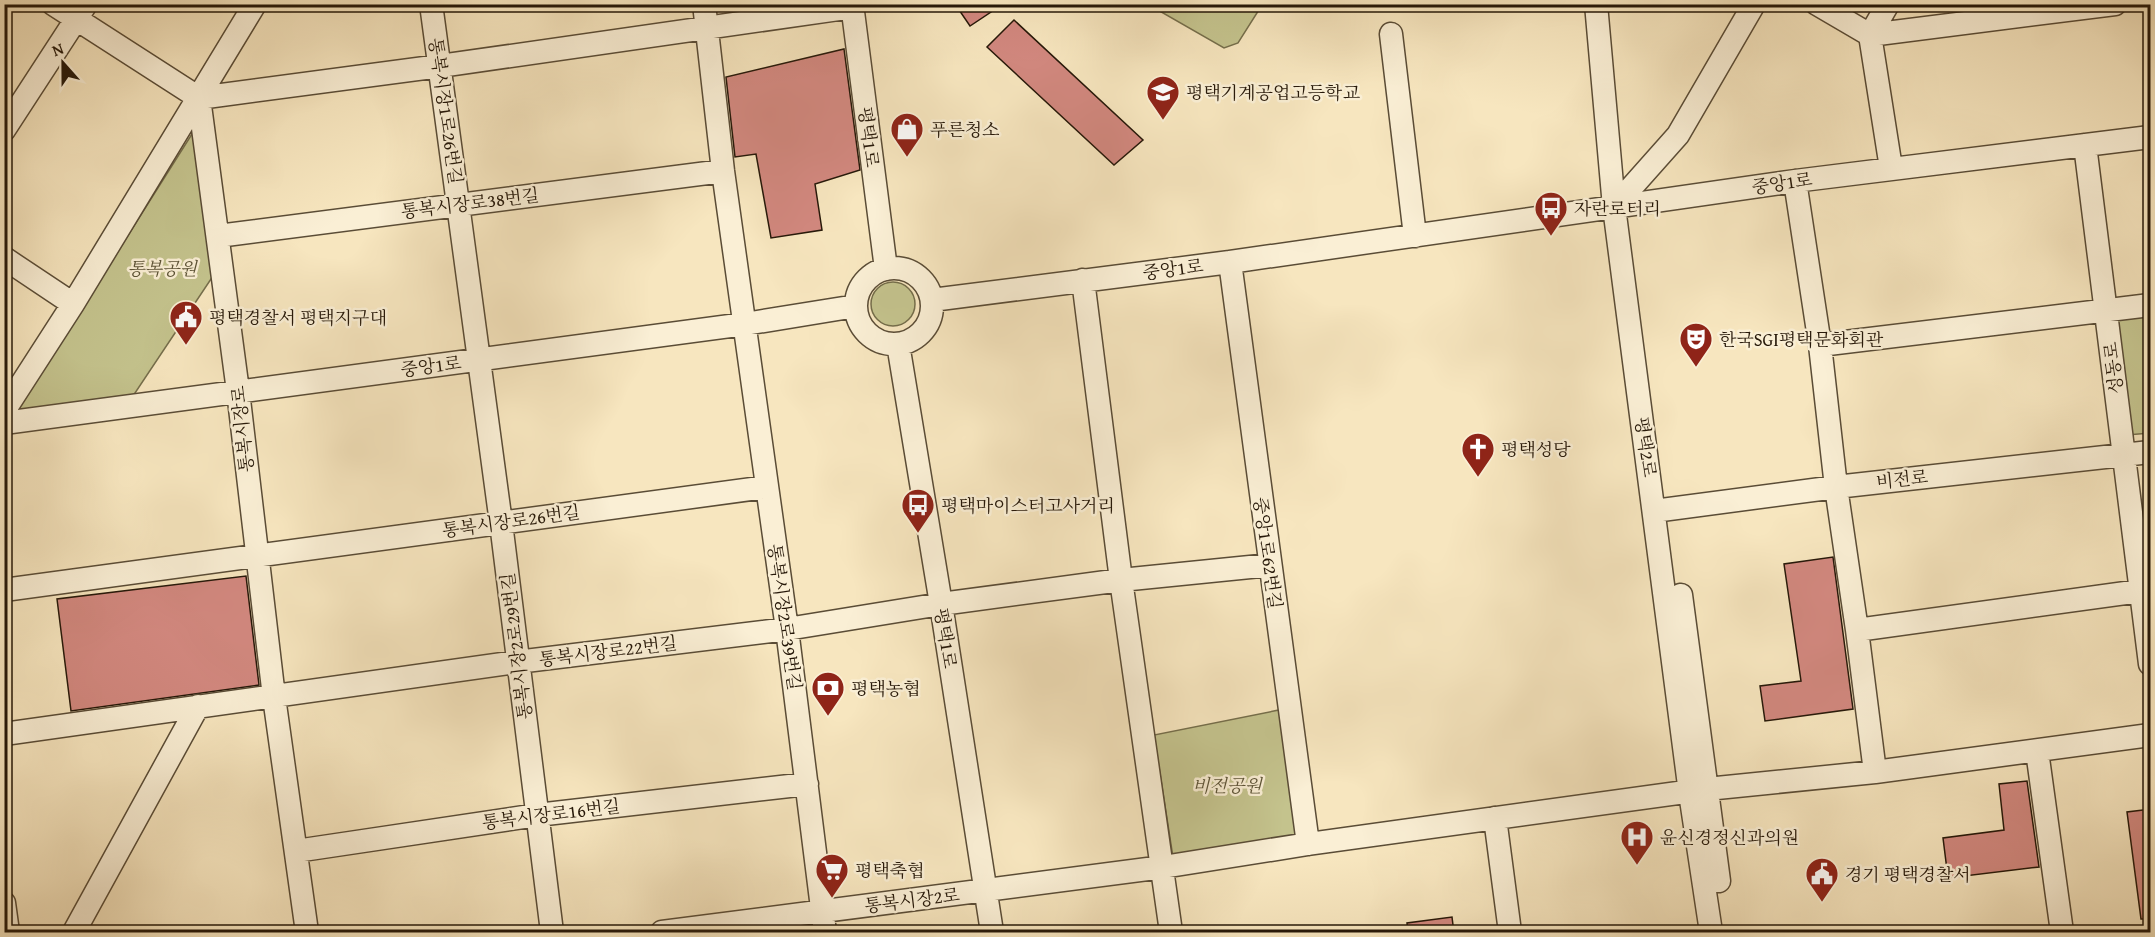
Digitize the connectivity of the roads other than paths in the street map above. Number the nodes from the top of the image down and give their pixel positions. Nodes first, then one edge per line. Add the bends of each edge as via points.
1 (53, 4) edge
2 (255, 4) edge
3 (431, 4) edge
4 (704, 4) edge
5 (1596, 4) edge
6 (1754, 4) edge
7 (1817, 4) edge
8 (1888, 4) edge
9 (2115, 4) edge
10 (853, 6) edge
11 (81, 12) edge
12 (707, 28) junction
13 (1391, 34) dead end
14 (1870, 35) junction
15 (440, 66) junction
16 (199, 98) junction
17 (4, 130) edge
18 (2151, 137) edge
19 (2085, 145) junction
20 (1891, 168) junction
21 (723, 171) junction
22 (1795, 181) junction
23 (459, 205) junction
24 (1614, 207) junction
25 (218, 236) junction
26 (1414, 236) junction
27 (4, 258) edge
28 (1230, 262) junction
29 (886, 269) junction
30 (1083, 280) junction
31 (932, 300) junction
32 (73, 304) junction
33 (2151, 305) edge
34 (856, 306) junction
35 (2106, 311) junction
36 (745, 324) junction
37 (898, 344) junction
38 (1820, 345) junction
39 (480, 360) junction
40 (238, 391) junction
41 (4, 411) edge
42 (4, 423) edge
43 (2151, 452) edge
44 (2123, 455) junction
45 (766, 487) junction
46 (1836, 487) junction
47 (1662, 510) junction
48 (501, 523) junction
49 (256, 556) junction
50 (1270, 565) junction
51 (1121, 580) junction
52 (4, 590) edge
53 (2140, 591) junction
54 (941, 604) junction
55 (787, 629) junction
56 (1857, 630) junction
57 (517, 662) junction
58 (2151, 664) edge
59 (274, 697) junction
60 (198, 706) junction
61 (4, 734) edge
62 (2151, 735) edge
63 (2037, 751) junction
64 (1875, 772) junction
65 (807, 784) junction
66 (1698, 791) junction
67 (537, 815) junction
68 (1495, 818) junction
69 (1308, 844) junction
70 (296, 851) junction
71 (1163, 867) junction
72 (985, 891) junction
73 (4, 903) edge
74 (823, 922) edge
75 (8, 933) edge
76 (74, 933) edge
77 (307, 933) edge
78 (552, 933) edge
79 (662, 933) edge
80 (992, 933) edge
81 (1171, 933) edge
82 (1510, 933) edge
83 (1711, 933) edge
84 (1725, 933) edge
85 (2062, 933) edge

1 - 11 street
2 - 16 street
3 - 15 street, 통복시장1로26번길
4 - 12 street, 통복시장2로39번길
5 - 24 street, 평택2로
6 - 24 street via 1678,135
7 - 14 street
8 - 14 street
9 - 14 street
10 - 12 street
10 - 29 street, 평택1로
11 - 16 street
11 - 17 street
12 - 15 street
12 - 21 street, 통복시장2로39번길
13 - 26 street
14 - 20 street
15 - 16 street
15 - 23 street, 통복시장1로26번길
16 - 25 street, 통복시장로
16 - 32 street
18 - 19 street, 중앙1로
19 - 20 street, 중앙1로
19 - 35 street, 성동로
20 - 22 street, 중앙1로
21 - 23 street, 통복시장로38번길
21 - 36 street, 통복시장2로39번길
22 - 24 street, 중앙1로
22 - 38 street
23 - 25 street, 통복시장로38번길
23 - 39 street, 통복시장1로26번길
24 - 26 street, 중앙1로
24 - 47 street, 평택2로
25 - 40 street, 통복시장로
26 - 28 street, 중앙1로
27 - 32 street
28 - 30 street, 중앙1로
28 - 50 street, 중앙1로62번길
29 - 31 street via 916,274 924,281
29 - 34 street via 868,279
30 - 31 street, 중앙1로
30 - 51 street
31 - 37 street via 924,329
32 - 41 street
33 - 35 street
34 - 36 street, 중앙1로
34 - 37 street via 869,334
35 - 38 street
35 - 44 street, 성동로
36 - 39 street, 중앙1로
36 - 45 street, 통복시장2로39번길
37 - 54 street, 평택1로
38 - 46 street
39 - 40 street, 중앙1로
39 - 48 street, 통복시장2로29번길
40 - 42 street, 중앙1로
40 - 49 street, 통복시장로
43 - 44 street, 비전로
44 - 46 street, 비전로
44 - 53 street, 성동로
45 - 48 street, 통복시장로26번길
45 - 55 street, 통복시장2로39번길
46 - 47 street, 비전로
46 - 56 street
47 - 66 street, 평택2로
48 - 49 street, 통복시장로26번길
48 - 57 street, 통복시장2로29번길
49 - 52 street, 통복시장로26번길
49 - 59 street, 통복시장로
50 - 51 street, 통복시장로22번길
50 - 69 street, 중앙1로62번길
51 - 54 street, 통복시장로22번길
51 - 71 street
53 - 56 street
53 - 58 street, 성동로
54 - 55 street, 통복시장로22번길
54 - 72 street, 평택1로
55 - 57 street, 통복시장로22번길
55 - 65 street, 통복시장2로39번길
56 - 64 street
57 - 59 street, 통복시장로22번길
57 - 67 street, 통복시장2로29번길
59 - 60 street, 통복시장로22번길
59 - 70 street, 통복시장로
60 - 61 street, 통복시장로22번길
60 - 76 street
62 - 63 street, 통복시장2로
63 - 64 street, 통복시장2로
63 - 85 street
64 - 66 street, 통복시장2로
65 - 67 street, 통복시장로16번길
65 - 74 street, 통복시장2로39번길
66 - 68 street, 통복시장2로
66 - 83 street, 평택2로
66 - 84 street
67 - 70 street, 통복시장로16번길
67 - 78 street, 통복시장2로29번길
68 - 69 street, 통복시장2로
68 - 82 street
69 - 71 street, 통복시장2로
70 - 77 street, 통복시장로
71 - 72 street, 통복시장2로
71 - 81 street
72 - 74 street, 통복시장2로
72 - 80 street, 평택1로
73 - 75 street
74 - 79 street, 통복시장2로

